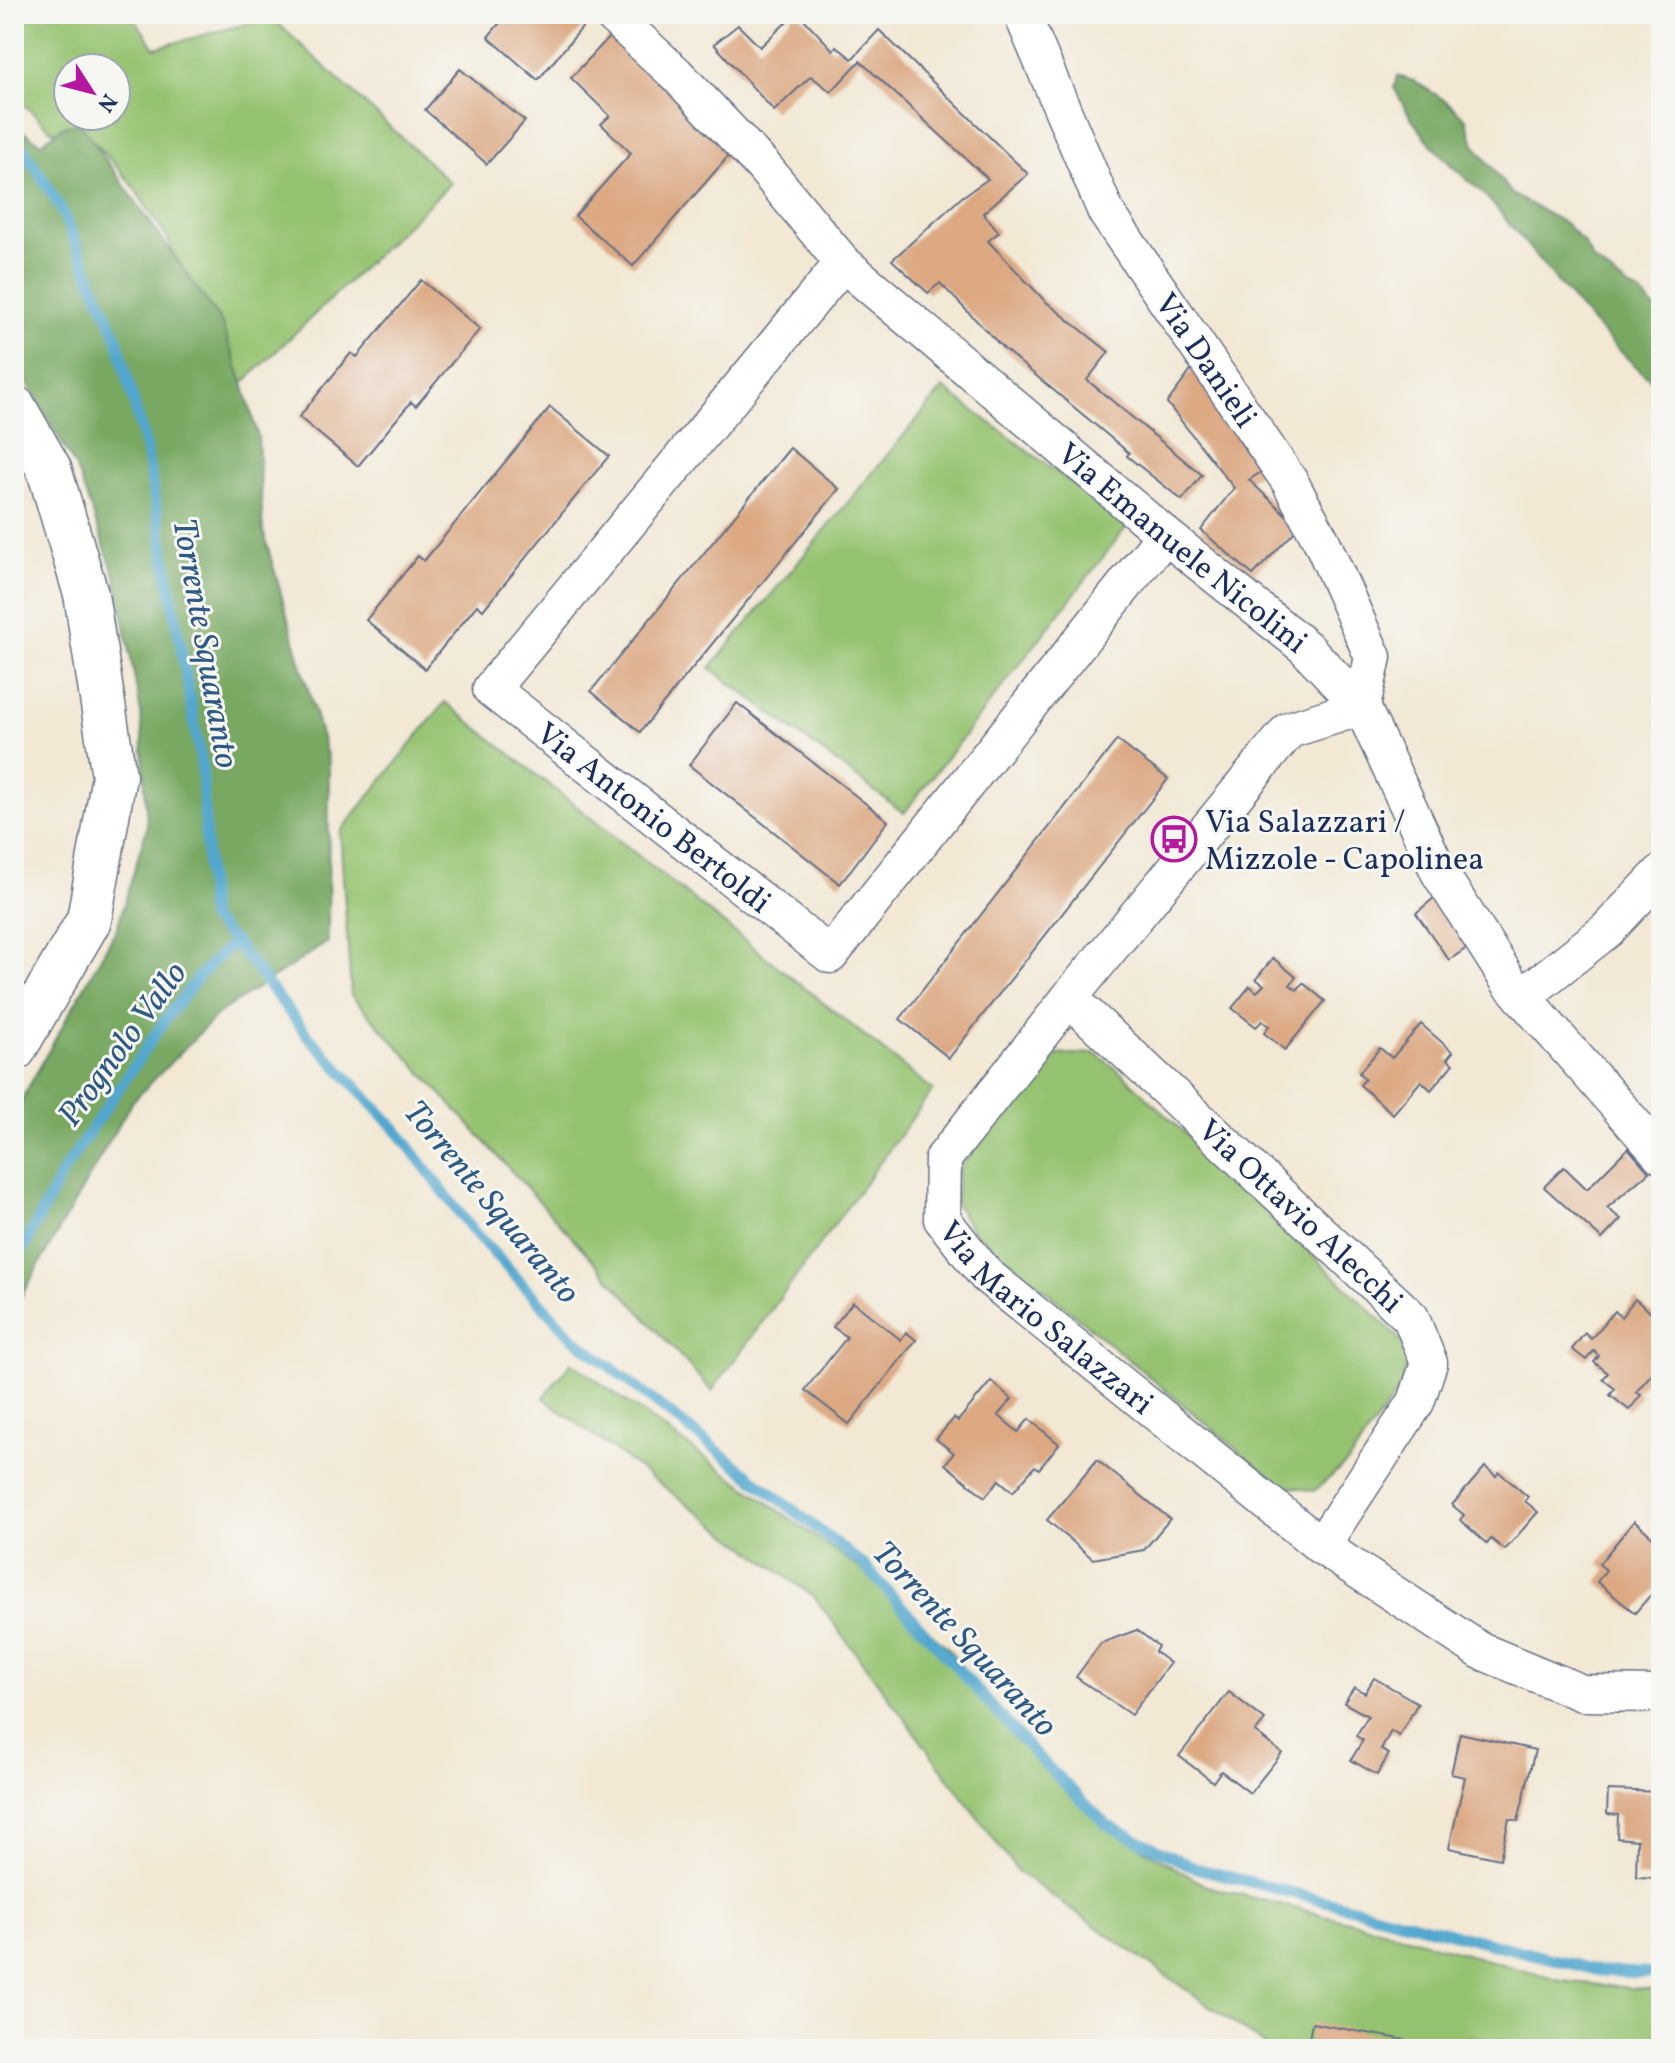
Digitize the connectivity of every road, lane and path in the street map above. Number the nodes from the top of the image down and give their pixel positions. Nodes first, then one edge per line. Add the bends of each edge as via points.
1 (611, 14) edge
2 (1022, 14) edge
3 (843, 263) junction
4 (14, 408) edge
5 (1165, 535) junction
6 (1362, 707) junction
7 (1661, 873) edge
8 (1522, 997) junction
9 (1069, 998) junction
10 (14, 1049) edge
11 (1661, 1155) edge
12 (1321, 1546) junction
13 (1661, 1694) edge

1 - 3 street, Via Emanuele Nicolini via 763,166
2 - 6 street, Via Danieli via 1106,212 1290,482 1322,542 1373,657
3 - 5 street, Via Emanuele Nicolini
3 - 5 street, Via Antonio Bertoldi via 491,689 830,955
4 - 10 street via 49,469 86,594 114,776 89,920
5 - 6 street, Via Emanuele Nicolini via 1305,647
6 - 8 street, Via Emanuele Nicolini via 1439,872
6 - 9 street, Via Mario Salazzari via 1289,730
7 - 8 street via 1607,930
8 - 11 street, Via Emanuele Nicolini
9 - 12 street, Via Ottavio Alecchi via 1411,1318 1429,1363 1416,1402
9 - 12 street, Via Mario Salazzari via 943,1159 942,1219 986,1275
12 - 13 street, Via Mario Salazzari via 1481,1651 1582,1693

